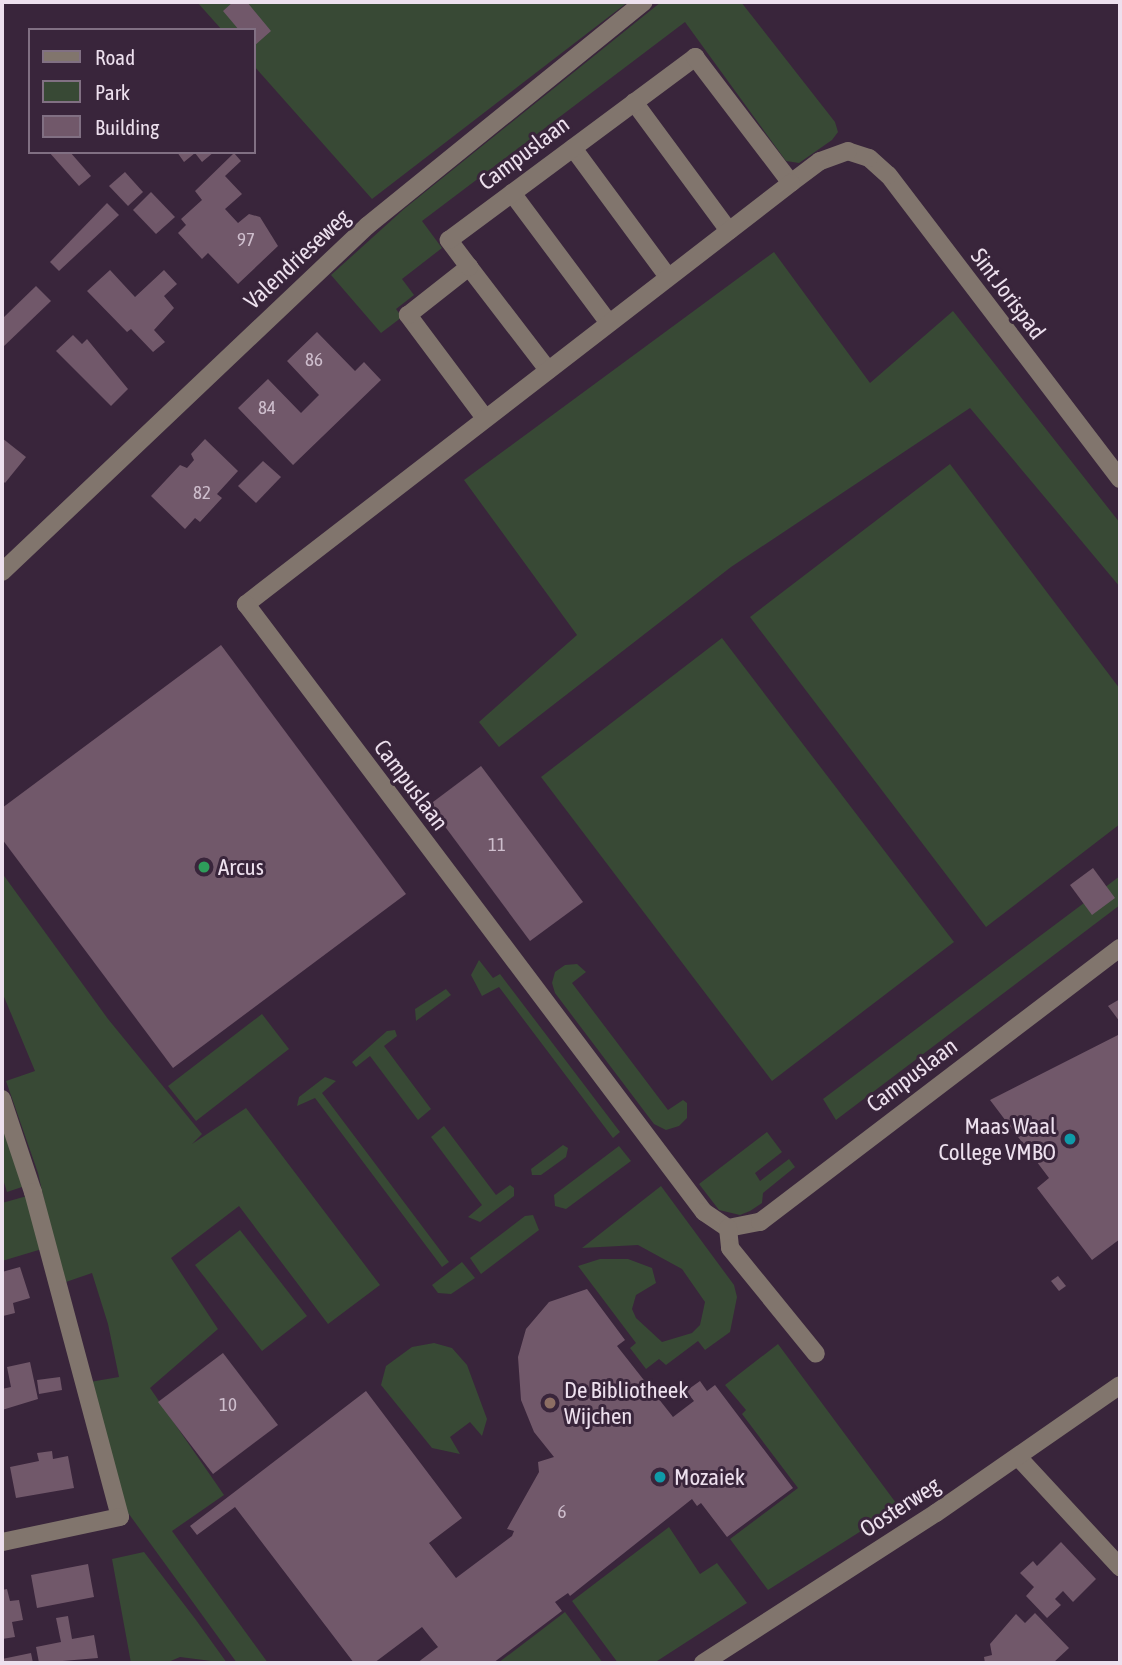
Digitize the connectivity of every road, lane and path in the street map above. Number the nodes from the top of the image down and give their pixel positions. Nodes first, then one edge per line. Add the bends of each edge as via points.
1 (644, 2) edge
2 (634, 103) junction
3 (573, 148) junction
4 (848, 152) joint
5 (791, 183) junction
6 (512, 193) junction
7 (729, 231) junction
8 (469, 267) junction
9 (668, 277) junction
10 (609, 323) junction
11 (548, 370) junction
12 (485, 418) junction
13 (1120, 479) edge
14 (2, 572) edge
15 (1120, 948) edge
16 (2, 1099) edge
17 (728, 1228) junction
18 (816, 1354) dead end
19 (1120, 1385) edge
20 (1019, 1458) junction
21 (2, 1542) edge
22 (1120, 1567) edge
23 (703, 1663) edge

1 - 14 street, Valendrieseweg via 367,226
2 - 3 street, Campuslaan
2 - 5 street, Campuslaan via 695,57
2 - 7 street
3 - 6 street, Campuslaan
3 - 9 street
4 - 5 street, Campuslaan via 820,161
4 - 13 street, Sint Jorispad via 869,158 888,175
5 - 7 street, Campuslaan
6 - 8 street, Campuslaan via 449,240
6 - 10 street
7 - 9 street, Campuslaan
8 - 11 street
8 - 12 street via 408,315
9 - 10 street, Campuslaan
10 - 11 street, Campuslaan
11 - 12 street, Campuslaan
12 - 17 street, Campuslaan via 246,604 704,1212
15 - 17 street, Campuslaan via 760,1222
16 - 21 street via 33,1192 120,1517
17 - 18 street via 730,1248
19 - 20 street, Oosterweg
20 - 22 street
20 - 23 street, Oosterweg

